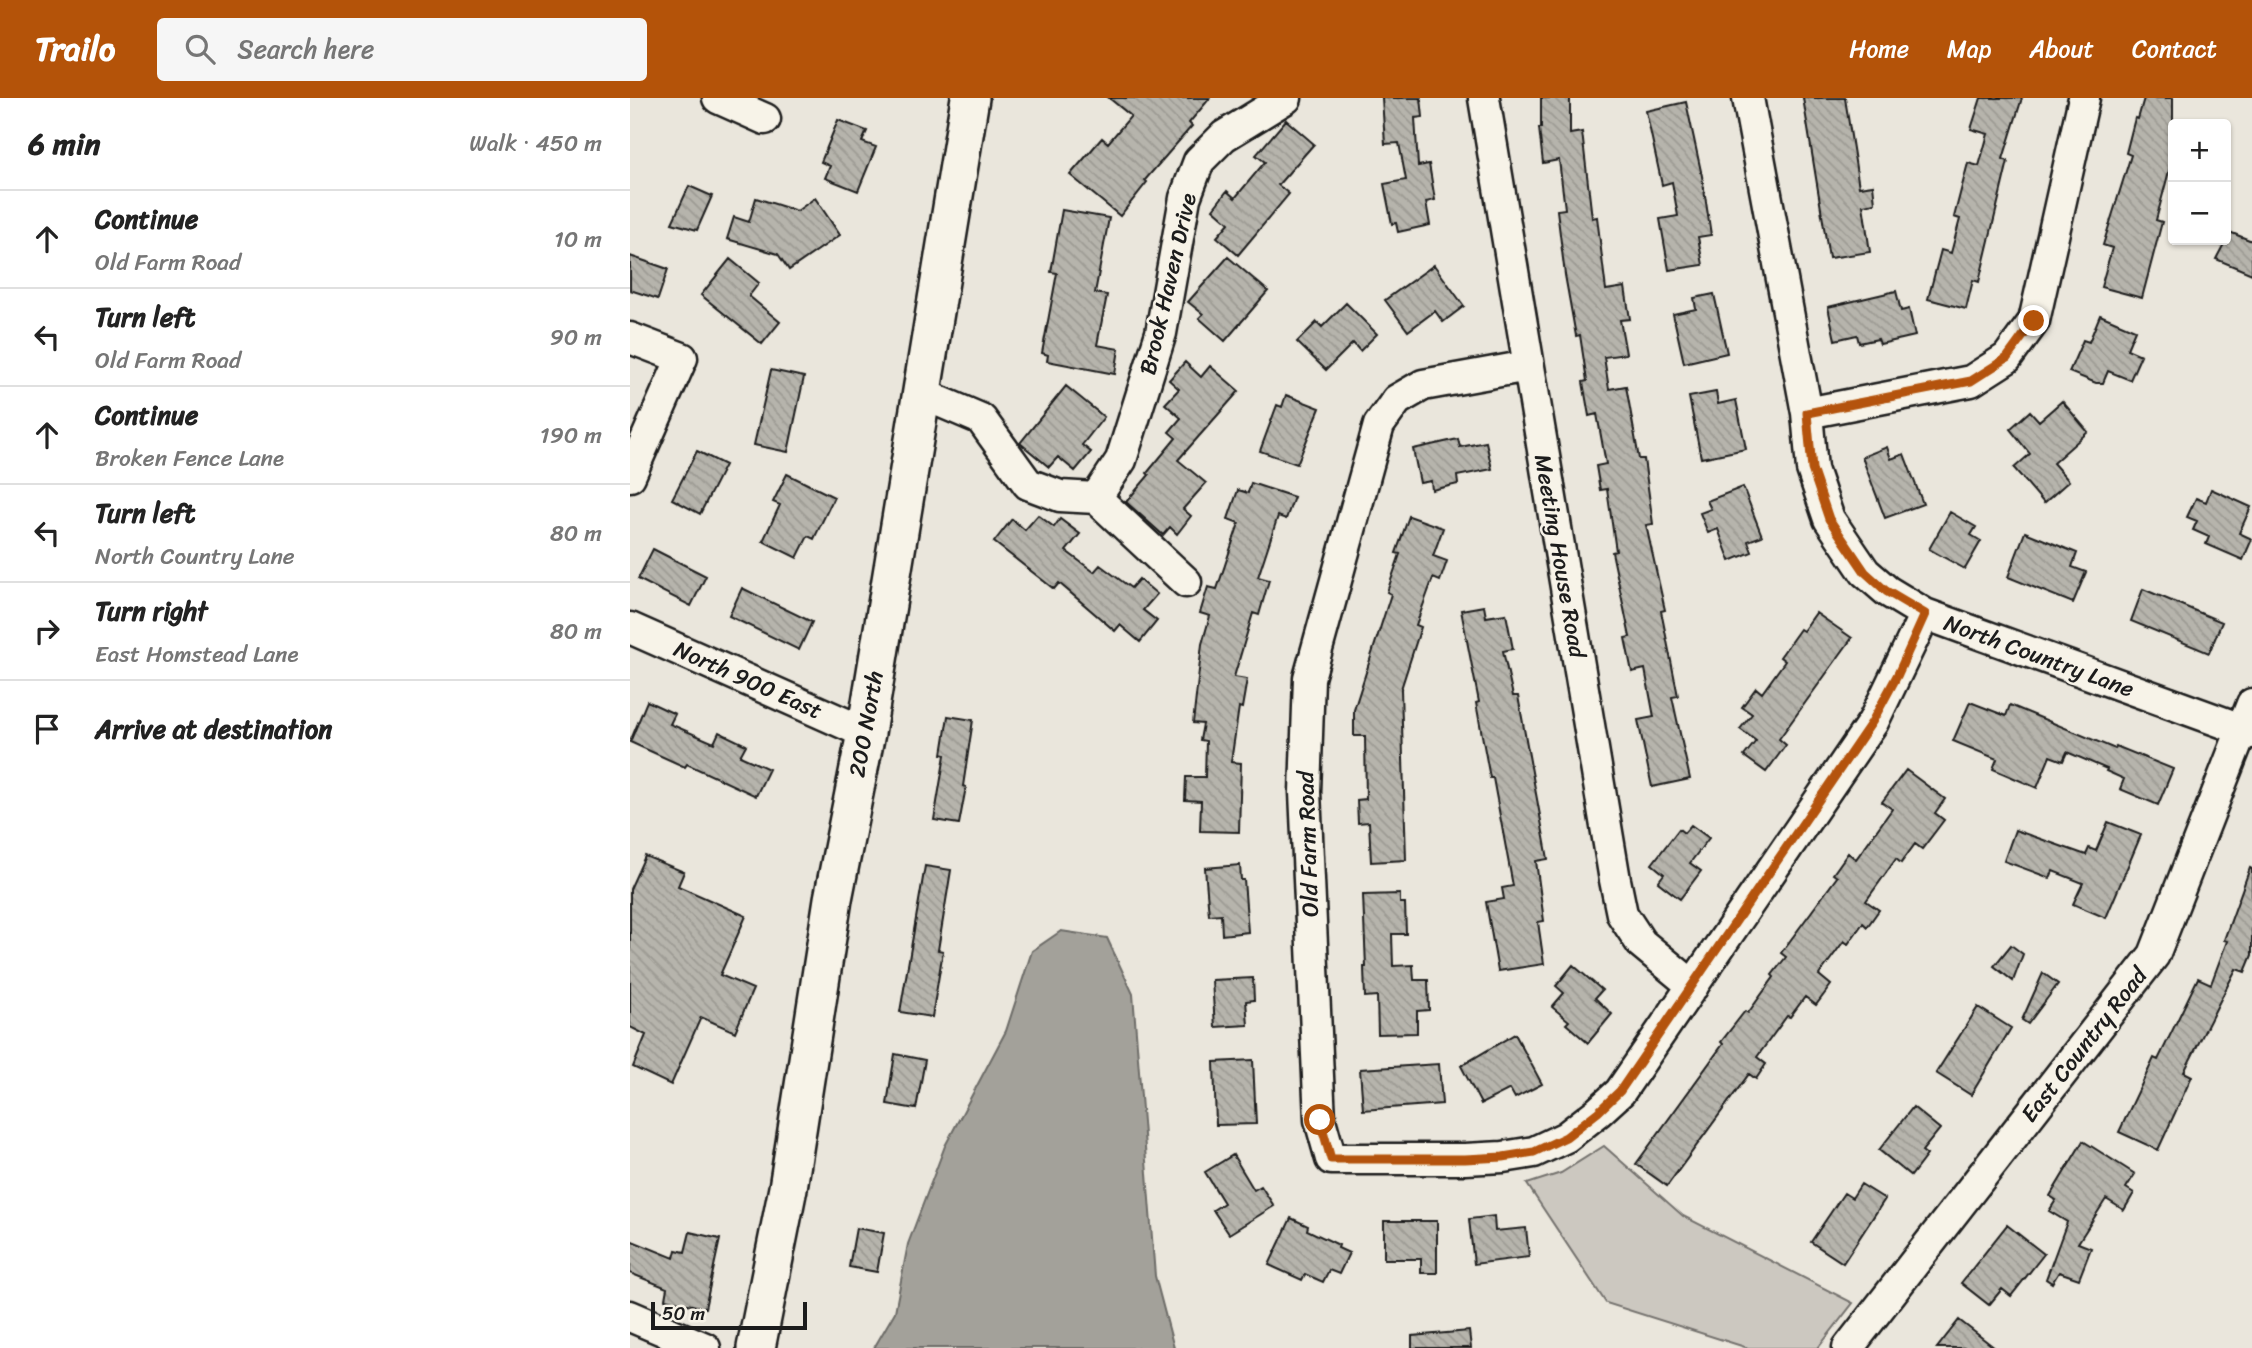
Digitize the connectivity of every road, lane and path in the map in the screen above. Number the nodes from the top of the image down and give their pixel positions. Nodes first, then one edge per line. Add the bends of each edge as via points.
1 (718, 98) edge
2 (970, 98) edge
3 (1286, 98) edge
4 (1484, 98) edge
5 (1748, 98) edge
6 (2084, 98) edge
7 (765, 119) dead end
8 (630, 338) edge
9 (1528, 366) junction
10 (920, 393) junction
11 (1807, 413) junction
12 (630, 476) edge
13 (1096, 498) junction
14 (1186, 582) dead end
15 (1925, 614) junction
16 (630, 628) edge
17 (2249, 723) edge
18 (866, 733) junction
19 (1693, 986) junction
20 (630, 1316) edge
21 (705, 1348) edge
22 (757, 1348) edge
23 (1848, 1348) edge

1 - 7 street
2 - 10 main road, 200 North
3 - 13 street, Brook Haven Drive via 1224,136 1199,161 1185,198 1161,333 1121,460
4 - 9 street, Meeting House Road
5 - 11 street, North Country Lane
6 - 11 street via 2034,321 2007,358 1971,381
8 - 12 street via 682,358
9 - 19 street, Meeting House Road via 1622,914 1641,943
9 - 19 street, Old Farm Road via 1423,385 1397,400 1379,425 1309,678 1305,792 1320,1120 1331,1159 1503,1157 1534,1152 1566,1137 1620,1091
10 - 13 street via 981,419 1028,485 1060,496
10 - 18 main road, 200 North
11 - 15 street, North Country Lane via 1812,469 1829,519 1865,572 1886,591
13 - 14 street
15 - 17 street, North Country Lane
15 - 19 street via 1872,722
16 - 18 street, North 900 East
17 - 23 street, East Country Road via 2154,955
18 - 22 main road, 200 North via 833,899 788,1188
20 - 21 street

